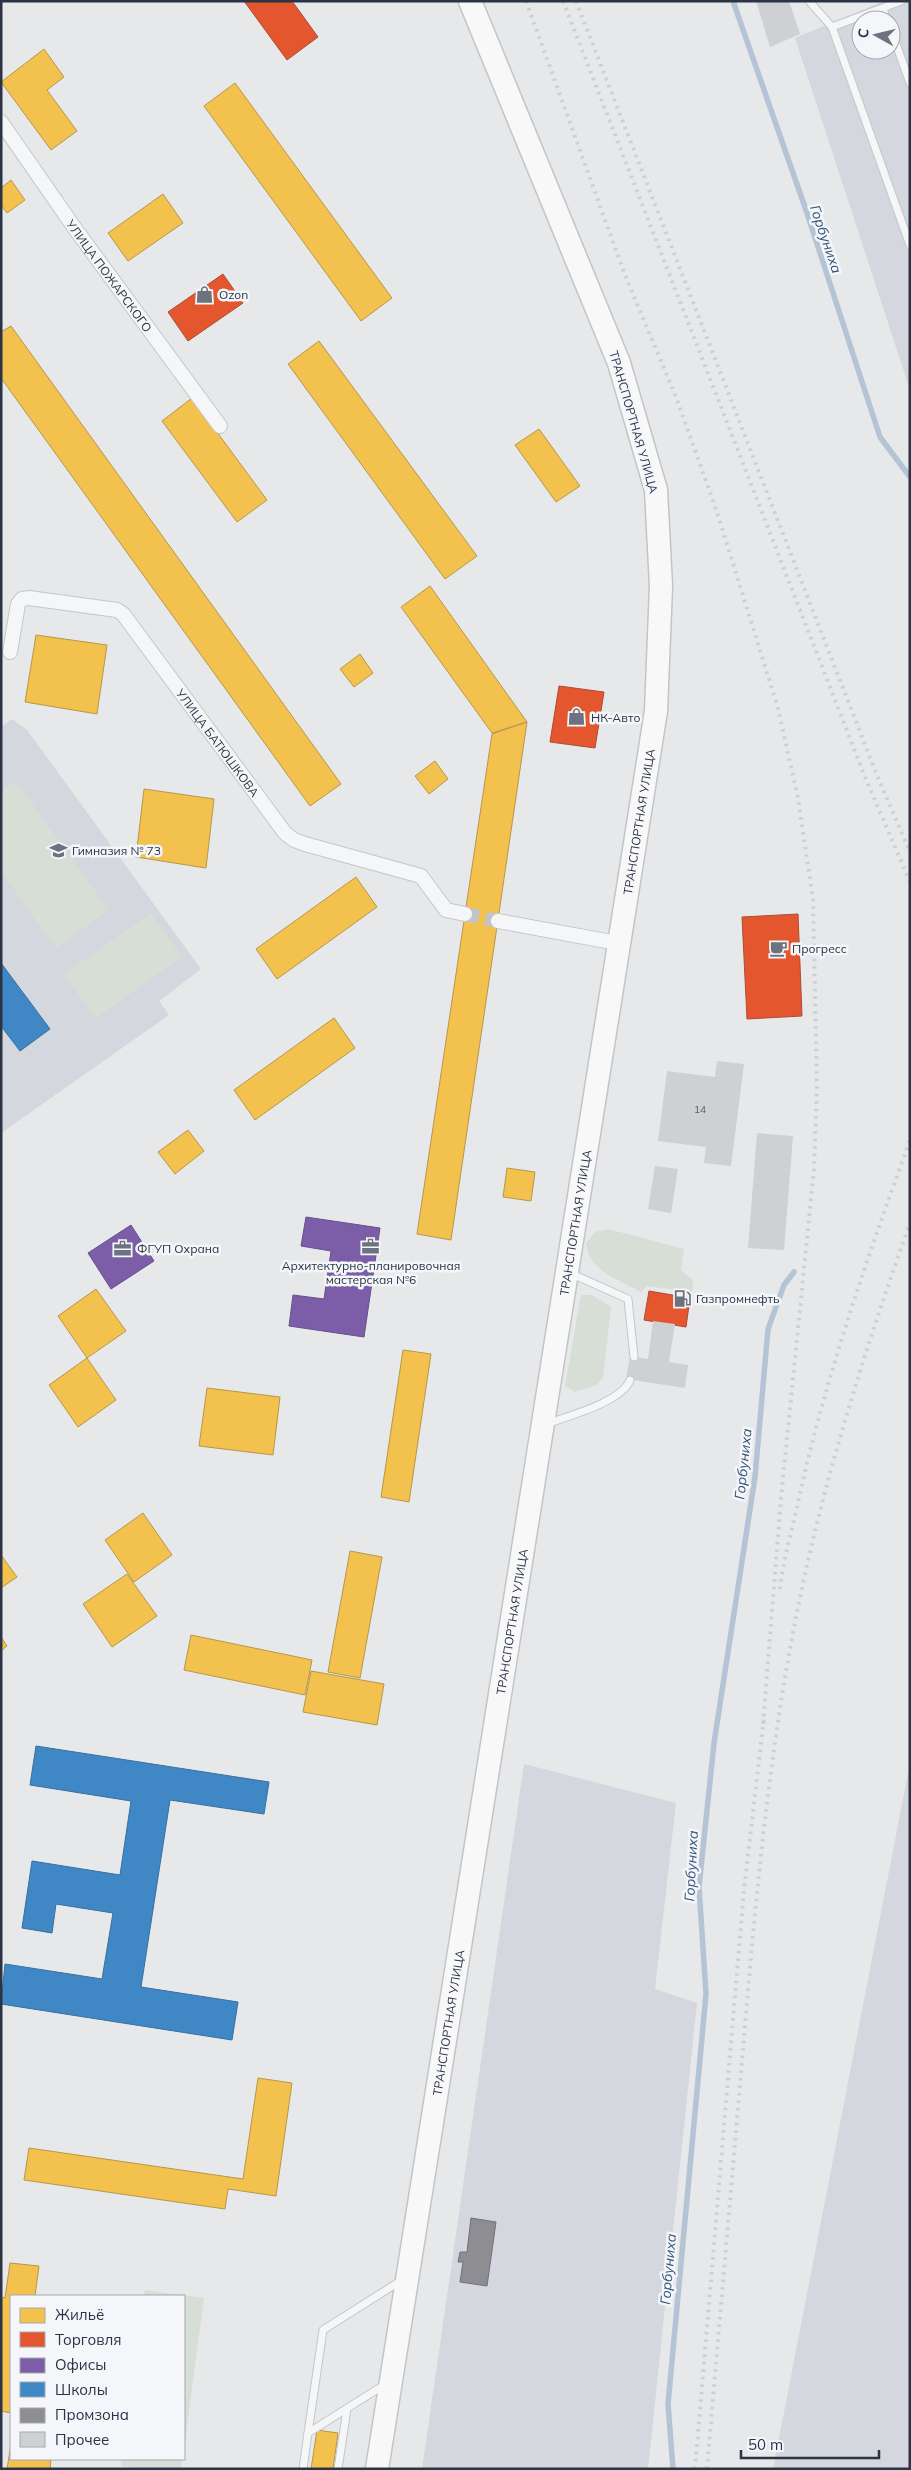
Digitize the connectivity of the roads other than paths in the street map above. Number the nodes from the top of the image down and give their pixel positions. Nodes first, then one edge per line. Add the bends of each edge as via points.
1 (470, 1) edge
2 (809, 1) edge
3 (901, 1) edge
4 (883, 9) joint
5 (832, 27) junction
6 (901, 58) edge
7 (910, 83) edge
8 (1, 122) edge
9 (910, 245) edge
10 (220, 426) dead end
11 (10, 652) dead end
12 (465, 914) tunnel mouth
13 (498, 921) tunnel mouth
14 (617, 943) junction
15 (565, 1271) junction
16 (634, 1357) dead end
17 (630, 1380) dead end
18 (543, 1425) junction
19 (407, 2277) junction
20 (391, 2381) junction
21 (347, 2409) junction
22 (308, 2433) junction
23 (303, 2469) edge
24 (338, 2469) edge
25 (377, 2469) edge

1 - 14 main road, ТРАНСПОРТНАЯ УЛИЦА via 619,363 656,490 661,586 656,711
2 - 5 lane
3 - 4 lane
4 - 5 lane
5 - 9 lane
6 - 7 lane
8 - 10 street, УЛИЦА ПОЖАРСКОГО
11 - 12 street, УЛИЦА БАТЮШКОВА via 18,604 22,600 29,598 117,610 294,840 421,876 446,910
13 - 14 street
14 - 15 main road, ТРАНСПОРТНАЯ УЛИЦА
15 - 16 lane via 628,1299
15 - 18 main road, ТРАНСПОРТНАЯ УЛИЦА
17 - 18 lane via 628,1388 611,1399
18 - 19 main road, ТРАНСПОРТНАЯ УЛИЦА
19 - 20 main road, ТРАНСПОРТНАЯ УЛИЦА
19 - 22 lane via 322,2330
20 - 21 lane
20 - 25 main road, ТРАНСПОРТНАЯ УЛИЦА
21 - 22 lane
21 - 24 lane
22 - 23 lane

